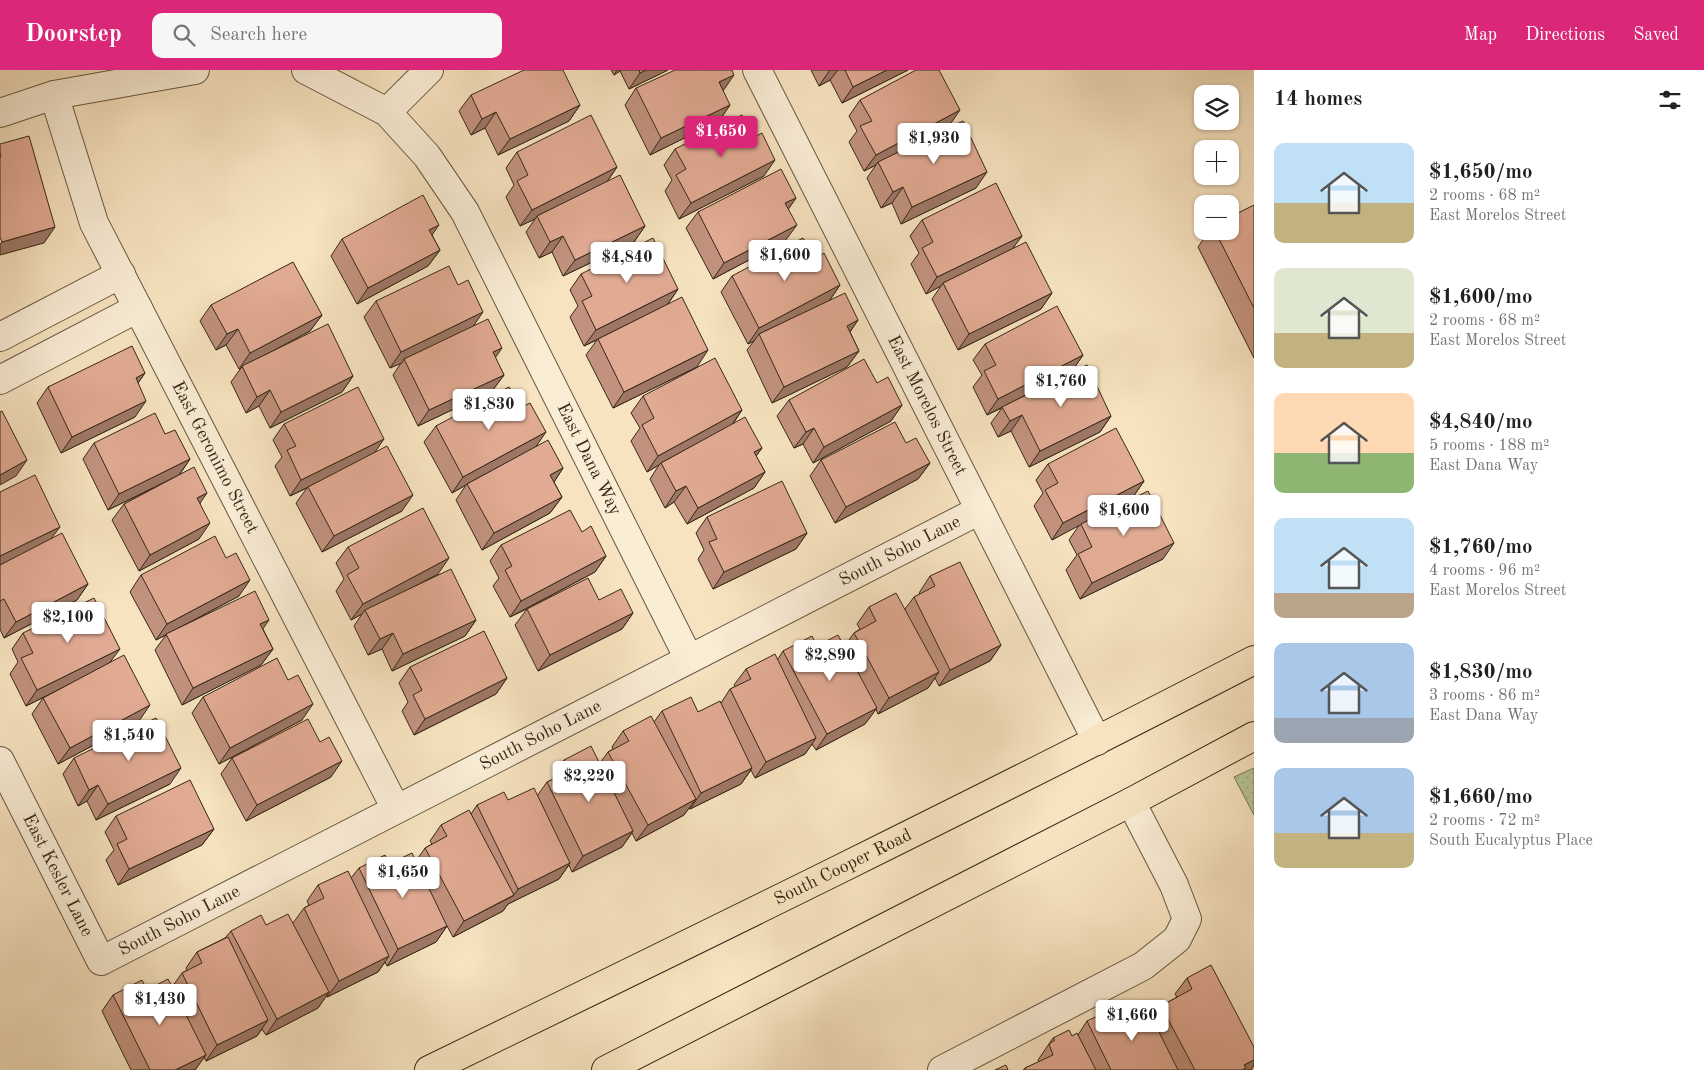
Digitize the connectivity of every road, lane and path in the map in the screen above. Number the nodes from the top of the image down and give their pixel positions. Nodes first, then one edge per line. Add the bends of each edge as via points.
1 (195, 70) edge
2 (306, 70) edge
3 (429, 70) edge
4 (757, 70) edge
5 (54, 95) junction
6 (387, 112) junction
7 (0, 113) edge
8 (121, 274) junction
9 (138, 308) junction
10 (0, 338) edge
11 (0, 380) edge
12 (980, 510) junction
13 (689, 659) junction
14 (1254, 660) edge
15 (1254, 736) edge
16 (1097, 741) junction
17 (0, 761) edge
18 (1131, 802) junction
19 (396, 809) junction
20 (101, 961) joint
21 (429, 1070) edge
22 (606, 1070) edge
23 (942, 1070) edge

1 - 5 street
2 - 6 street
3 - 6 street
4 - 12 street, East Morelos Street
5 - 7 street
5 - 8 street, East Geronimo Street via 94,223
6 - 13 street, East Dana Way via 427,156 465,212
8 - 9 street, East Geronimo Street
8 - 10 street
9 - 11 street
9 - 19 street, East Geronimo Street
12 - 13 street, South Soho Lane
12 - 16 street, East Morelos Street
13 - 19 street, South Soho Lane
14 - 16 main road, South Cooper Road
15 - 18 main road
16 - 21 main road, South Cooper Road
17 - 20 street, East Kesler Lane
18 - 22 main road
18 - 23 street via 1174,885 1187,919 1177,939 1144,966
19 - 20 street, South Soho Lane

